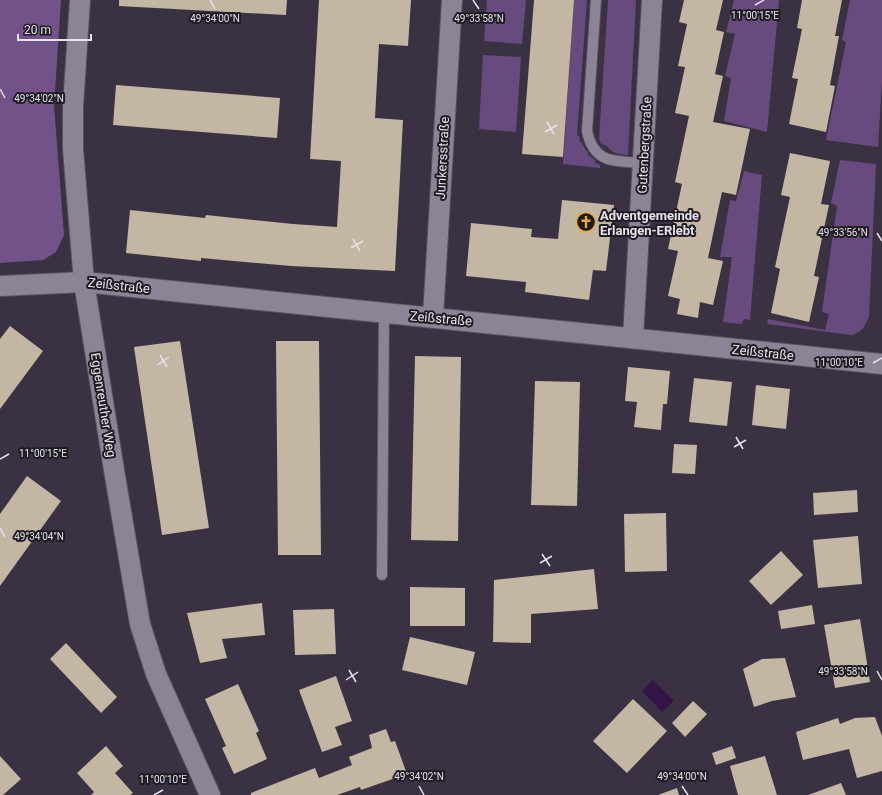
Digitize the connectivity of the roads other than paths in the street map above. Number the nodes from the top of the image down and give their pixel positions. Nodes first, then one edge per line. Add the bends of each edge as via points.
1 (80, 0) edge
2 (452, 0) edge
3 (596, 0) edge
4 (652, 0) edge
5 (643, 163) junction
6 (84, 282) junction
7 (0, 286) edge
8 (384, 313) junction
9 (433, 316) junction
10 (632, 338) junction
11 (882, 364) edge
12 (382, 575) dead end
13 (210, 795) edge

1 - 6 street, Eggenreuther Weg via 73,149
2 - 9 street, Junkersstraße
3 - 5 lane via 586,131 598,155 608,160
4 - 5 street, Gutenbergstraße
5 - 10 street, Gutenbergstraße
6 - 7 street, Zeißstraße
6 - 8 street, Zeißstraße
6 - 13 street, Eggenreuther Weg via 140,624 156,674
8 - 9 street, Zeißstraße
8 - 12 lane
9 - 10 street, Zeißstraße
10 - 11 street, Zeißstraße

